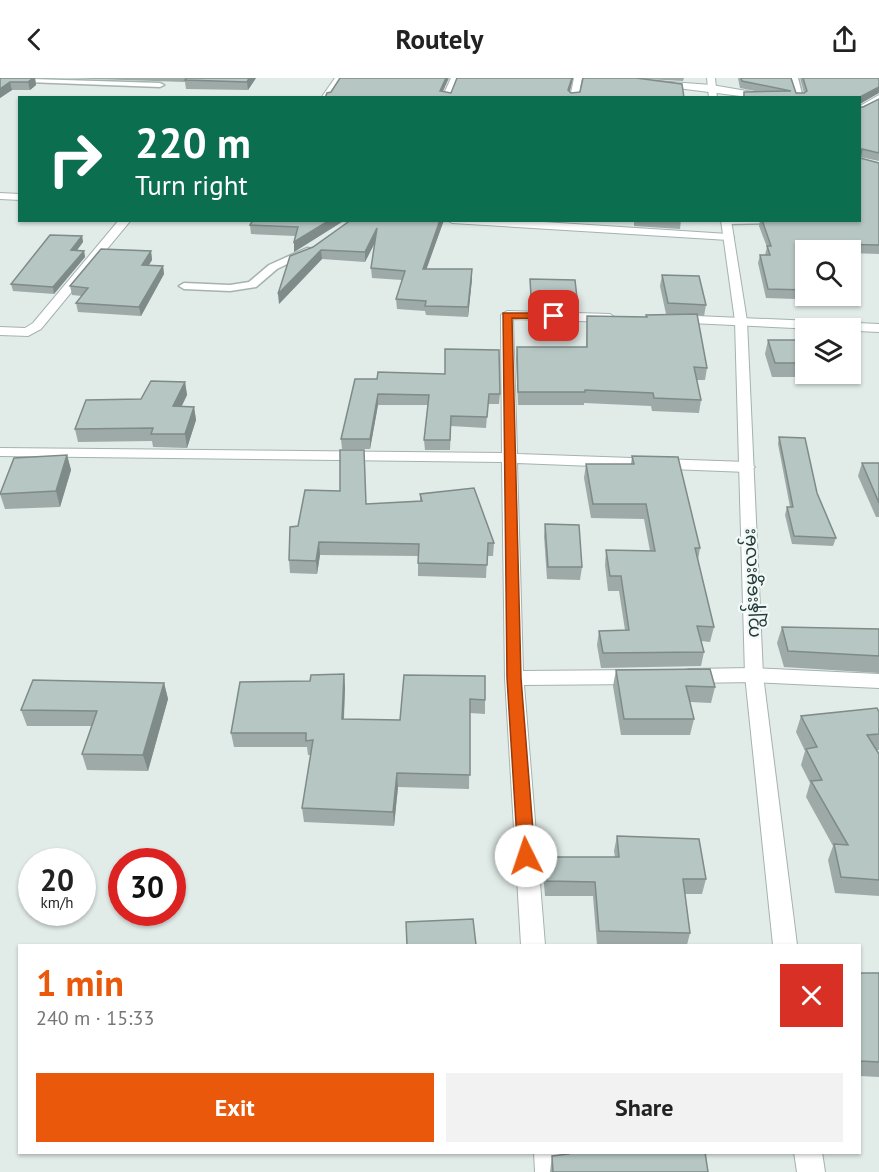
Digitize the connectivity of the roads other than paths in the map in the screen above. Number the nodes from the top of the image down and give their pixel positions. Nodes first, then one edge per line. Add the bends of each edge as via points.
1 (339, 78) edge
2 (454, 78) edge
3 (578, 78) edge
4 (794, 78) edge
5 (0, 79) edge
6 (645, 82) edge
7 (160, 85) dead end
8 (712, 88) edge
9 (326, 96) edge
10 (447, 96) edge
11 (574, 96) edge
12 (769, 96) edge
13 (798, 96) edge
14 (879, 98) edge
15 (861, 108) edge
16 (861, 109) edge
17 (879, 113) edge
18 (0, 196) edge
19 (18, 197) edge
20 (124, 222) edge
21 (500, 222) edge
22 (766, 222) edge
23 (549, 224) edge
24 (727, 226) edge
25 (325, 242) edge
26 (184, 286) dead end
27 (624, 318) edge
28 (659, 319) edge
29 (741, 321) junction
30 (879, 328) edge
31 (0, 331) edge
32 (0, 452) edge
33 (509, 458) junction
34 (747, 468) junction
35 (754, 675) junction
36 (651, 676) edge
37 (674, 676) edge
38 (514, 678) junction
39 (879, 681) edge
40 (533, 944) edge
41 (785, 944) edge
42 (548, 1154) edge
43 (808, 1154) edge
44 (549, 1172) edge
45 (811, 1172) edge

1 - 9 street
2 - 10 street
3 - 11 street
4 - 13 lane
5 - 7 lane
6 - 8 street
8 - 12 street
14 - 15 street
16 - 17 street
18 - 19 street
20 - 31 street via 37,327 28,332
21 - 23 street
22 - 24 lane
23 - 24 street
24 - 29 street, ကျွန်းမွှေးလမ်း
25 - 26 lane via 273,267 252,285
27 - 33 street via 507,315
28 - 29 street
29 - 30 street
29 - 34 street, ကျွန်းမွှေးလမ်း
32 - 33 street
33 - 34 street
33 - 38 street
34 - 35 street, ကျွန်းမွှေးလမ်း
35 - 37 street
35 - 39 street
35 - 41 street, ကျွန်းမွှေးလမ်း
36 - 38 street
38 - 40 street
42 - 44 street
43 - 45 street

